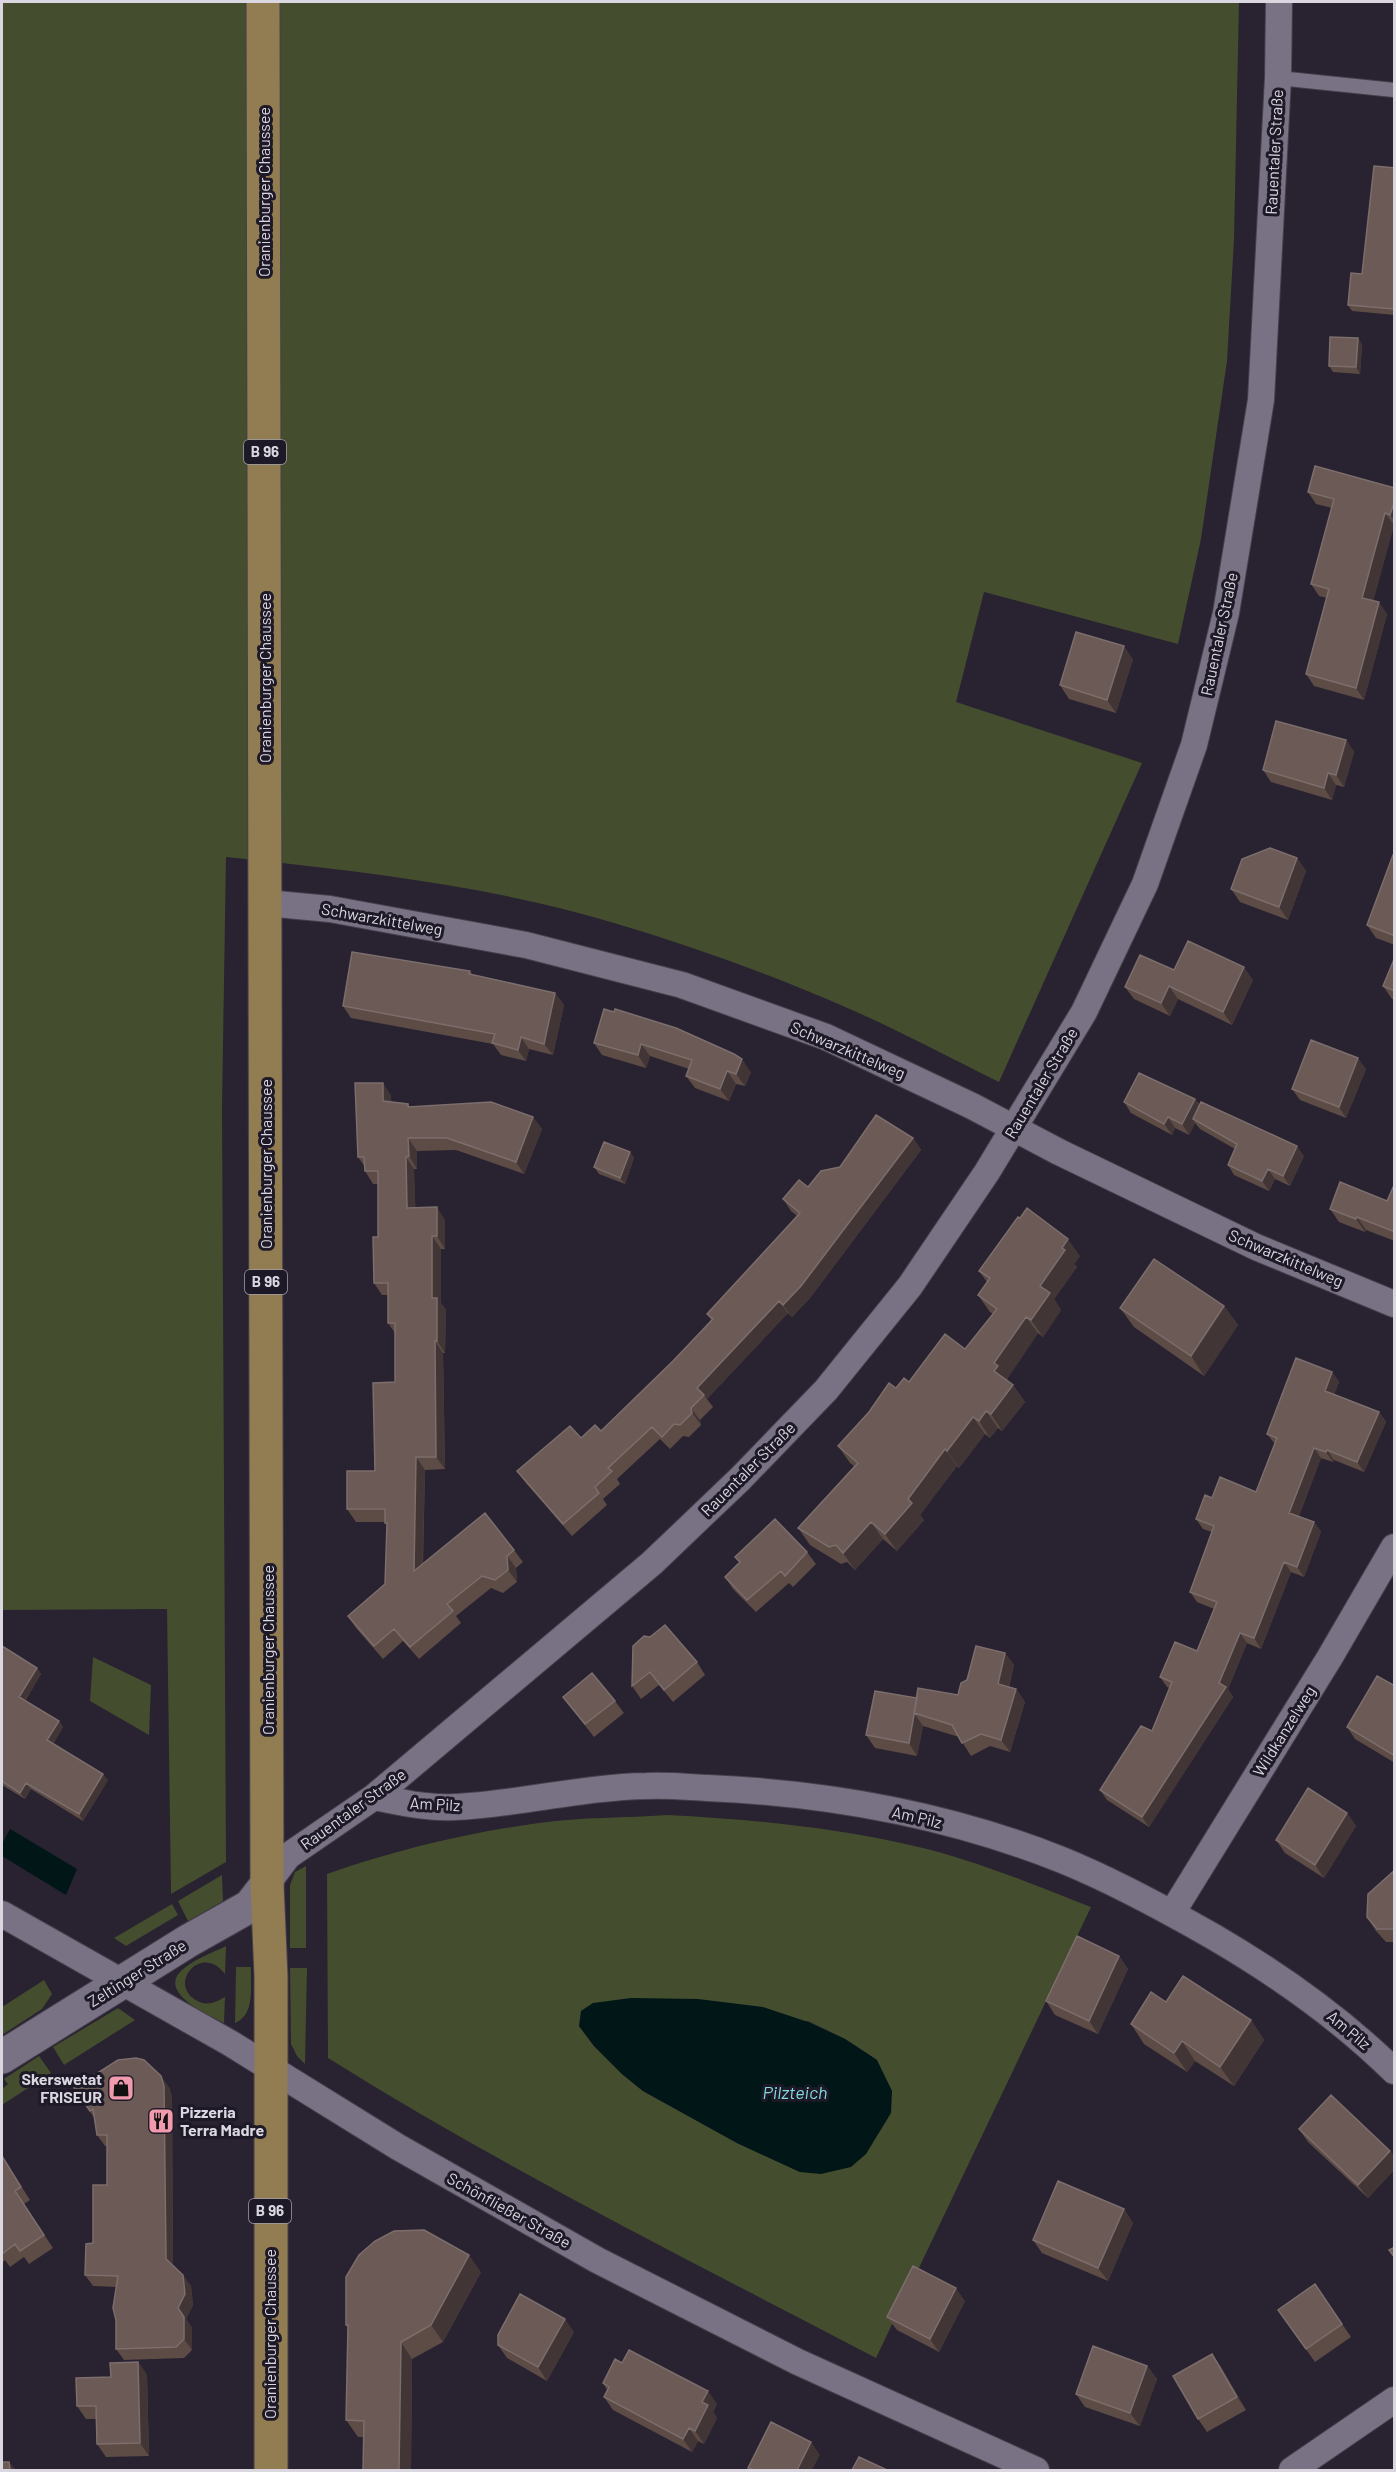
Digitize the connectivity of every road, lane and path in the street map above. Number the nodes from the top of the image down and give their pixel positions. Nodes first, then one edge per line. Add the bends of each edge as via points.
1 (263, 2) edge
2 (1279, 2) edge
3 (1278, 78) junction
4 (1395, 90) edge
5 (266, 903) junction
6 (1015, 1128) junction
7 (1395, 1304) edge
8 (1395, 1547) edge
9 (374, 1797) junction
10 (267, 1884) junction
11 (1172, 1913) junction
12 (2, 1914) edge
13 (120, 1982) junction
14 (2, 2057) edge
15 (270, 2068) junction
16 (1395, 2071) edge
17 (1395, 2400) edge
18 (271, 2470) edge
19 (1036, 2470) edge
20 (1292, 2470) edge

1 - 5 main road, Oranienburger Chaussee / B 96
2 - 3 street, Rauentaler Straße
3 - 4 lane
3 - 6 street, Rauentaler Straße via 1261,400 1226,613 1194,745 1145,884 1084,1012
5 - 6 street, Schwarzkittelweg via 330,909 526,945 682,986 826,1037
5 - 10 main road, Oranienburger Chaussee / B 96
6 - 7 street, Schwarzkittelweg via 1256,1247
6 - 9 street, Rauentaler Straße via 910,1286 826,1390 652,1563
8 - 11 street, Wildkanzelweg
9 - 10 street, Rauentaler Straße via 288,1856
9 - 11 street, Am Pilz via 454,1808 647,1786 819,1797 973,1830 1072,1865
10 - 13 street, Zeltinger Straße via 250,1906
10 - 15 main road, Oranienburger Chaussee / B 96
11 - 16 street, Am Pilz via 1314,2001
12 - 13 street, Schönfließer Straße
13 - 14 street, Zeltinger Straße
13 - 15 street, Schönfließer Straße
15 - 18 main road, Oranienburger Chaussee / B 96
15 - 19 street, Schönfließer Straße via 398,2148 597,2260 798,2362
17 - 20 street

